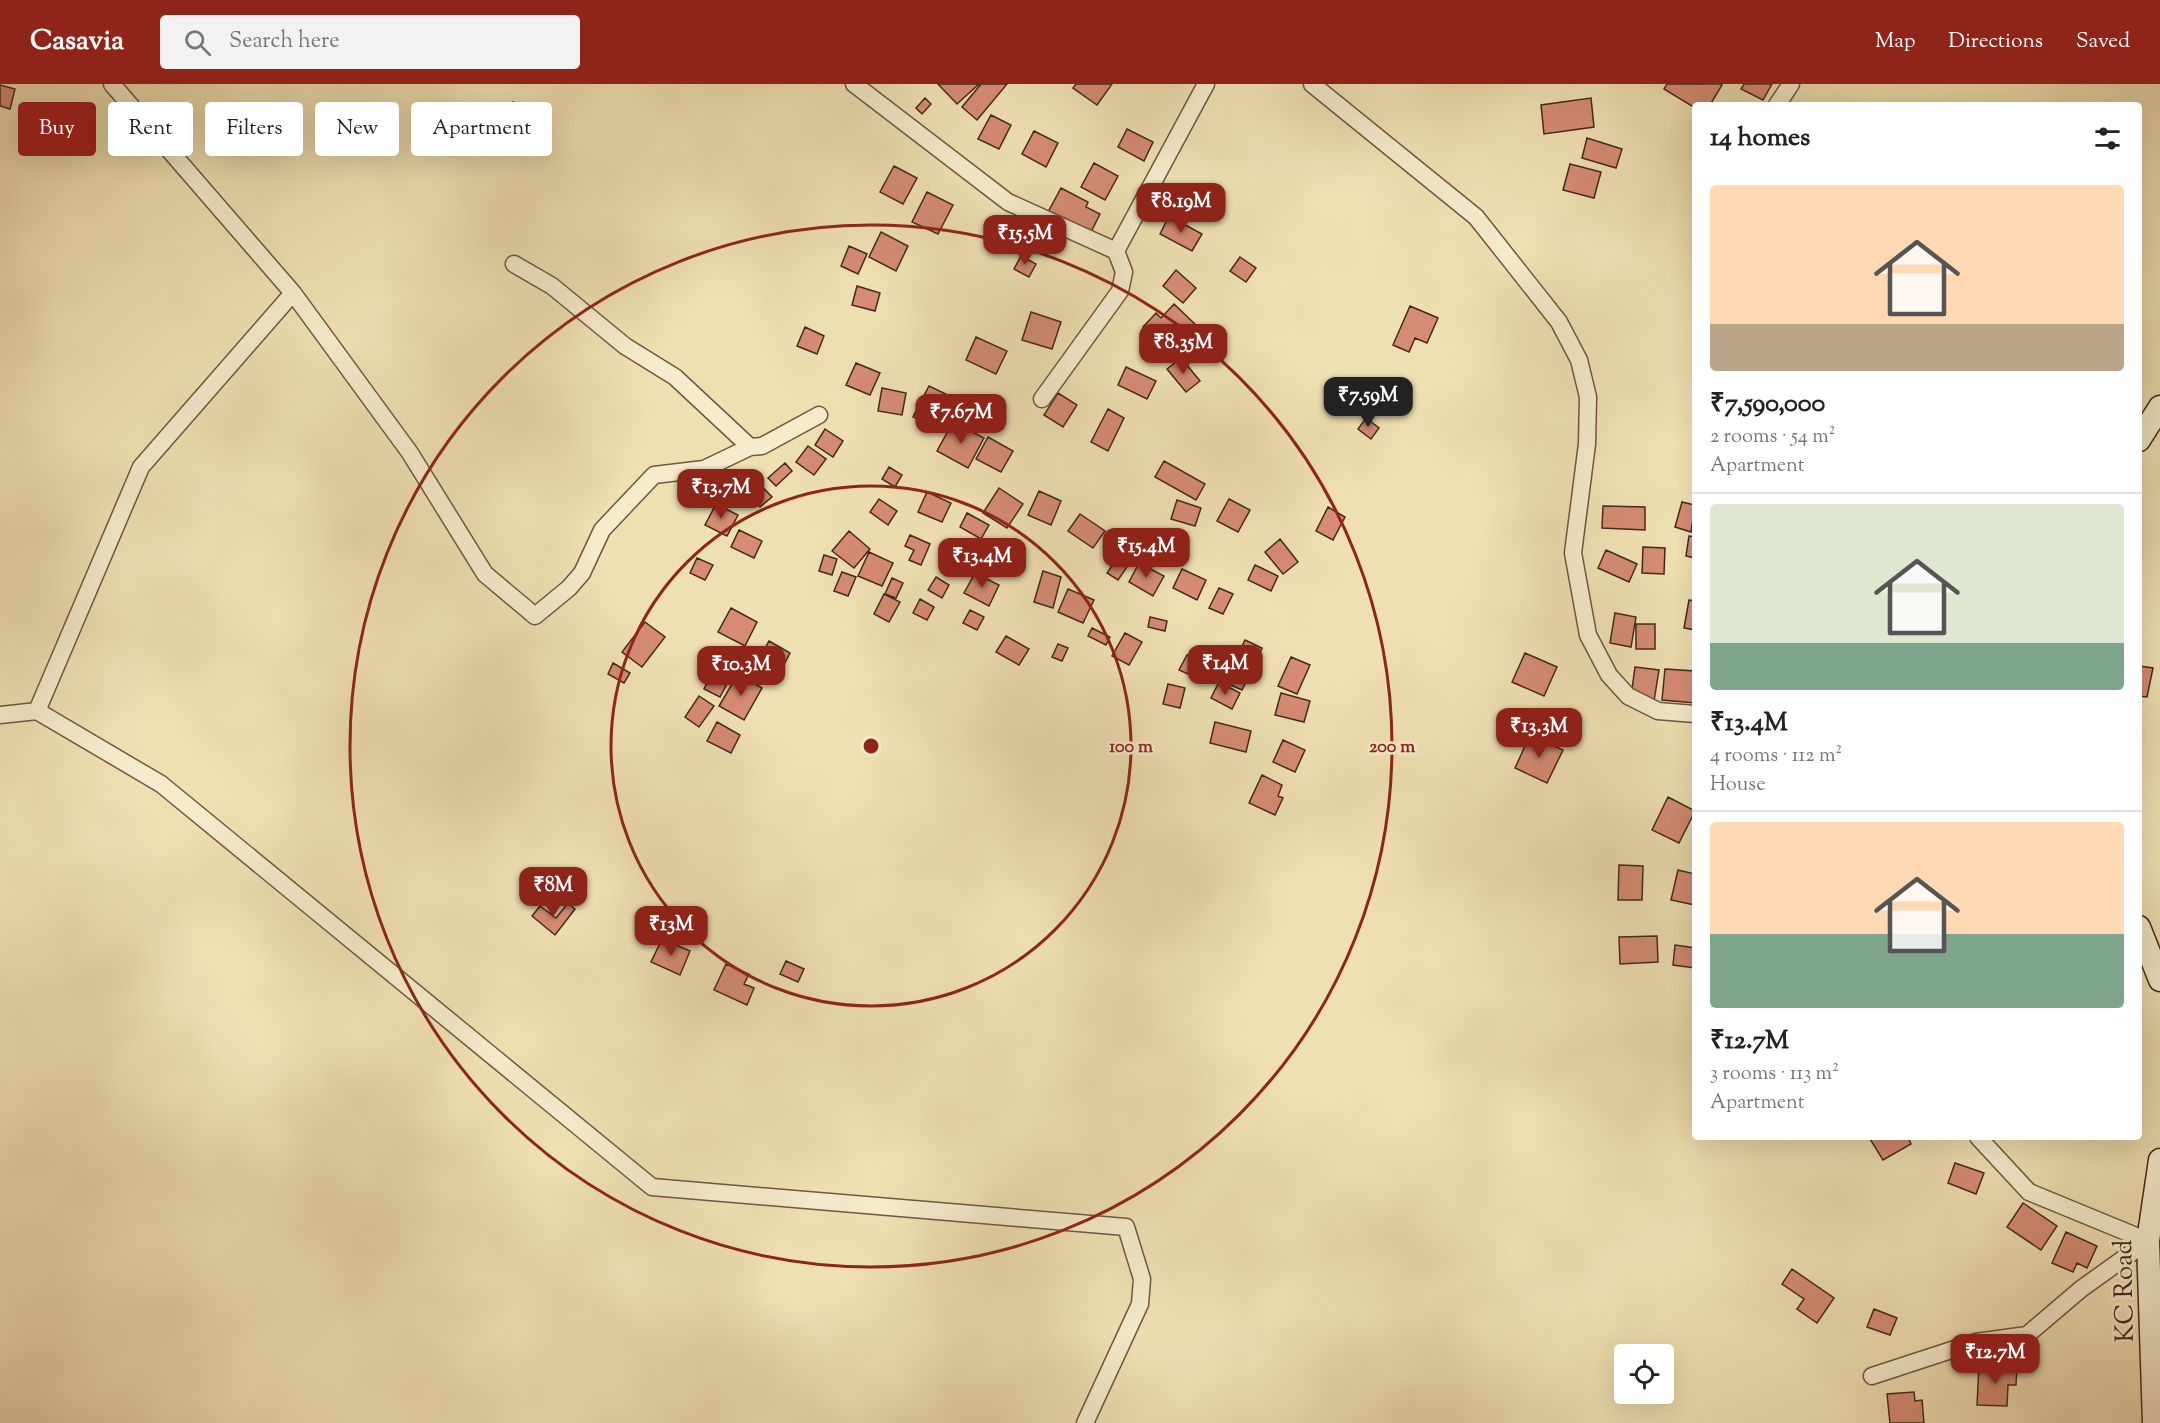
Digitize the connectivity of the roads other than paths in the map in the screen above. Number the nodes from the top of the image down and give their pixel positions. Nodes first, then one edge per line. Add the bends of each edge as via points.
1 (112, 84) edge
2 (854, 84) edge
3 (1206, 84) edge
4 (1312, 84) edge
5 (1791, 84) edge
6 (1779, 102) edge
7 (1116, 251) junction
8 (514, 264) dead end
9 (292, 293) junction
10 (1042, 399) dead end
11 (2160, 407) edge
12 (819, 415) dead end
13 (2142, 435) edge
14 (750, 447) junction
15 (37, 711) junction
16 (1692, 714) edge
17 (0, 715) edge
18 (2142, 935) edge
19 (2160, 980) edge
20 (1981, 1140) edge
21 (2160, 1160) edge
22 (2148, 1241) junction
23 (1872, 1376) dead end
24 (1086, 1423) edge
25 (2154, 1423) edge

1 - 9 street
2 - 7 street via 1008,202
3 - 7 street
4 - 16 street via 1476,217 1560,322 1579,360 1588,397 1587,444 1573,553 1588,635 1608,675 1628,696 1658,711
5 - 6 street
7 - 10 street via 1124,272 1120,291
8 - 14 street via 552,286 625,346 675,377
9 - 14 street via 410,453 485,574 535,616 582,573 602,530 654,475 704,469
9 - 15 street via 141,467
11 - 13 main road
12 - 14 street via 762,446
15 - 17 street
15 - 24 street via 161,784 652,1187 1126,1227 1142,1279 1140,1304
18 - 19 main road
20 - 22 street via 2029,1192
21 - 22 main road, KC Road
22 - 23 street via 2081,1288 2026,1335 1976,1342
22 - 25 main road, KC Road

